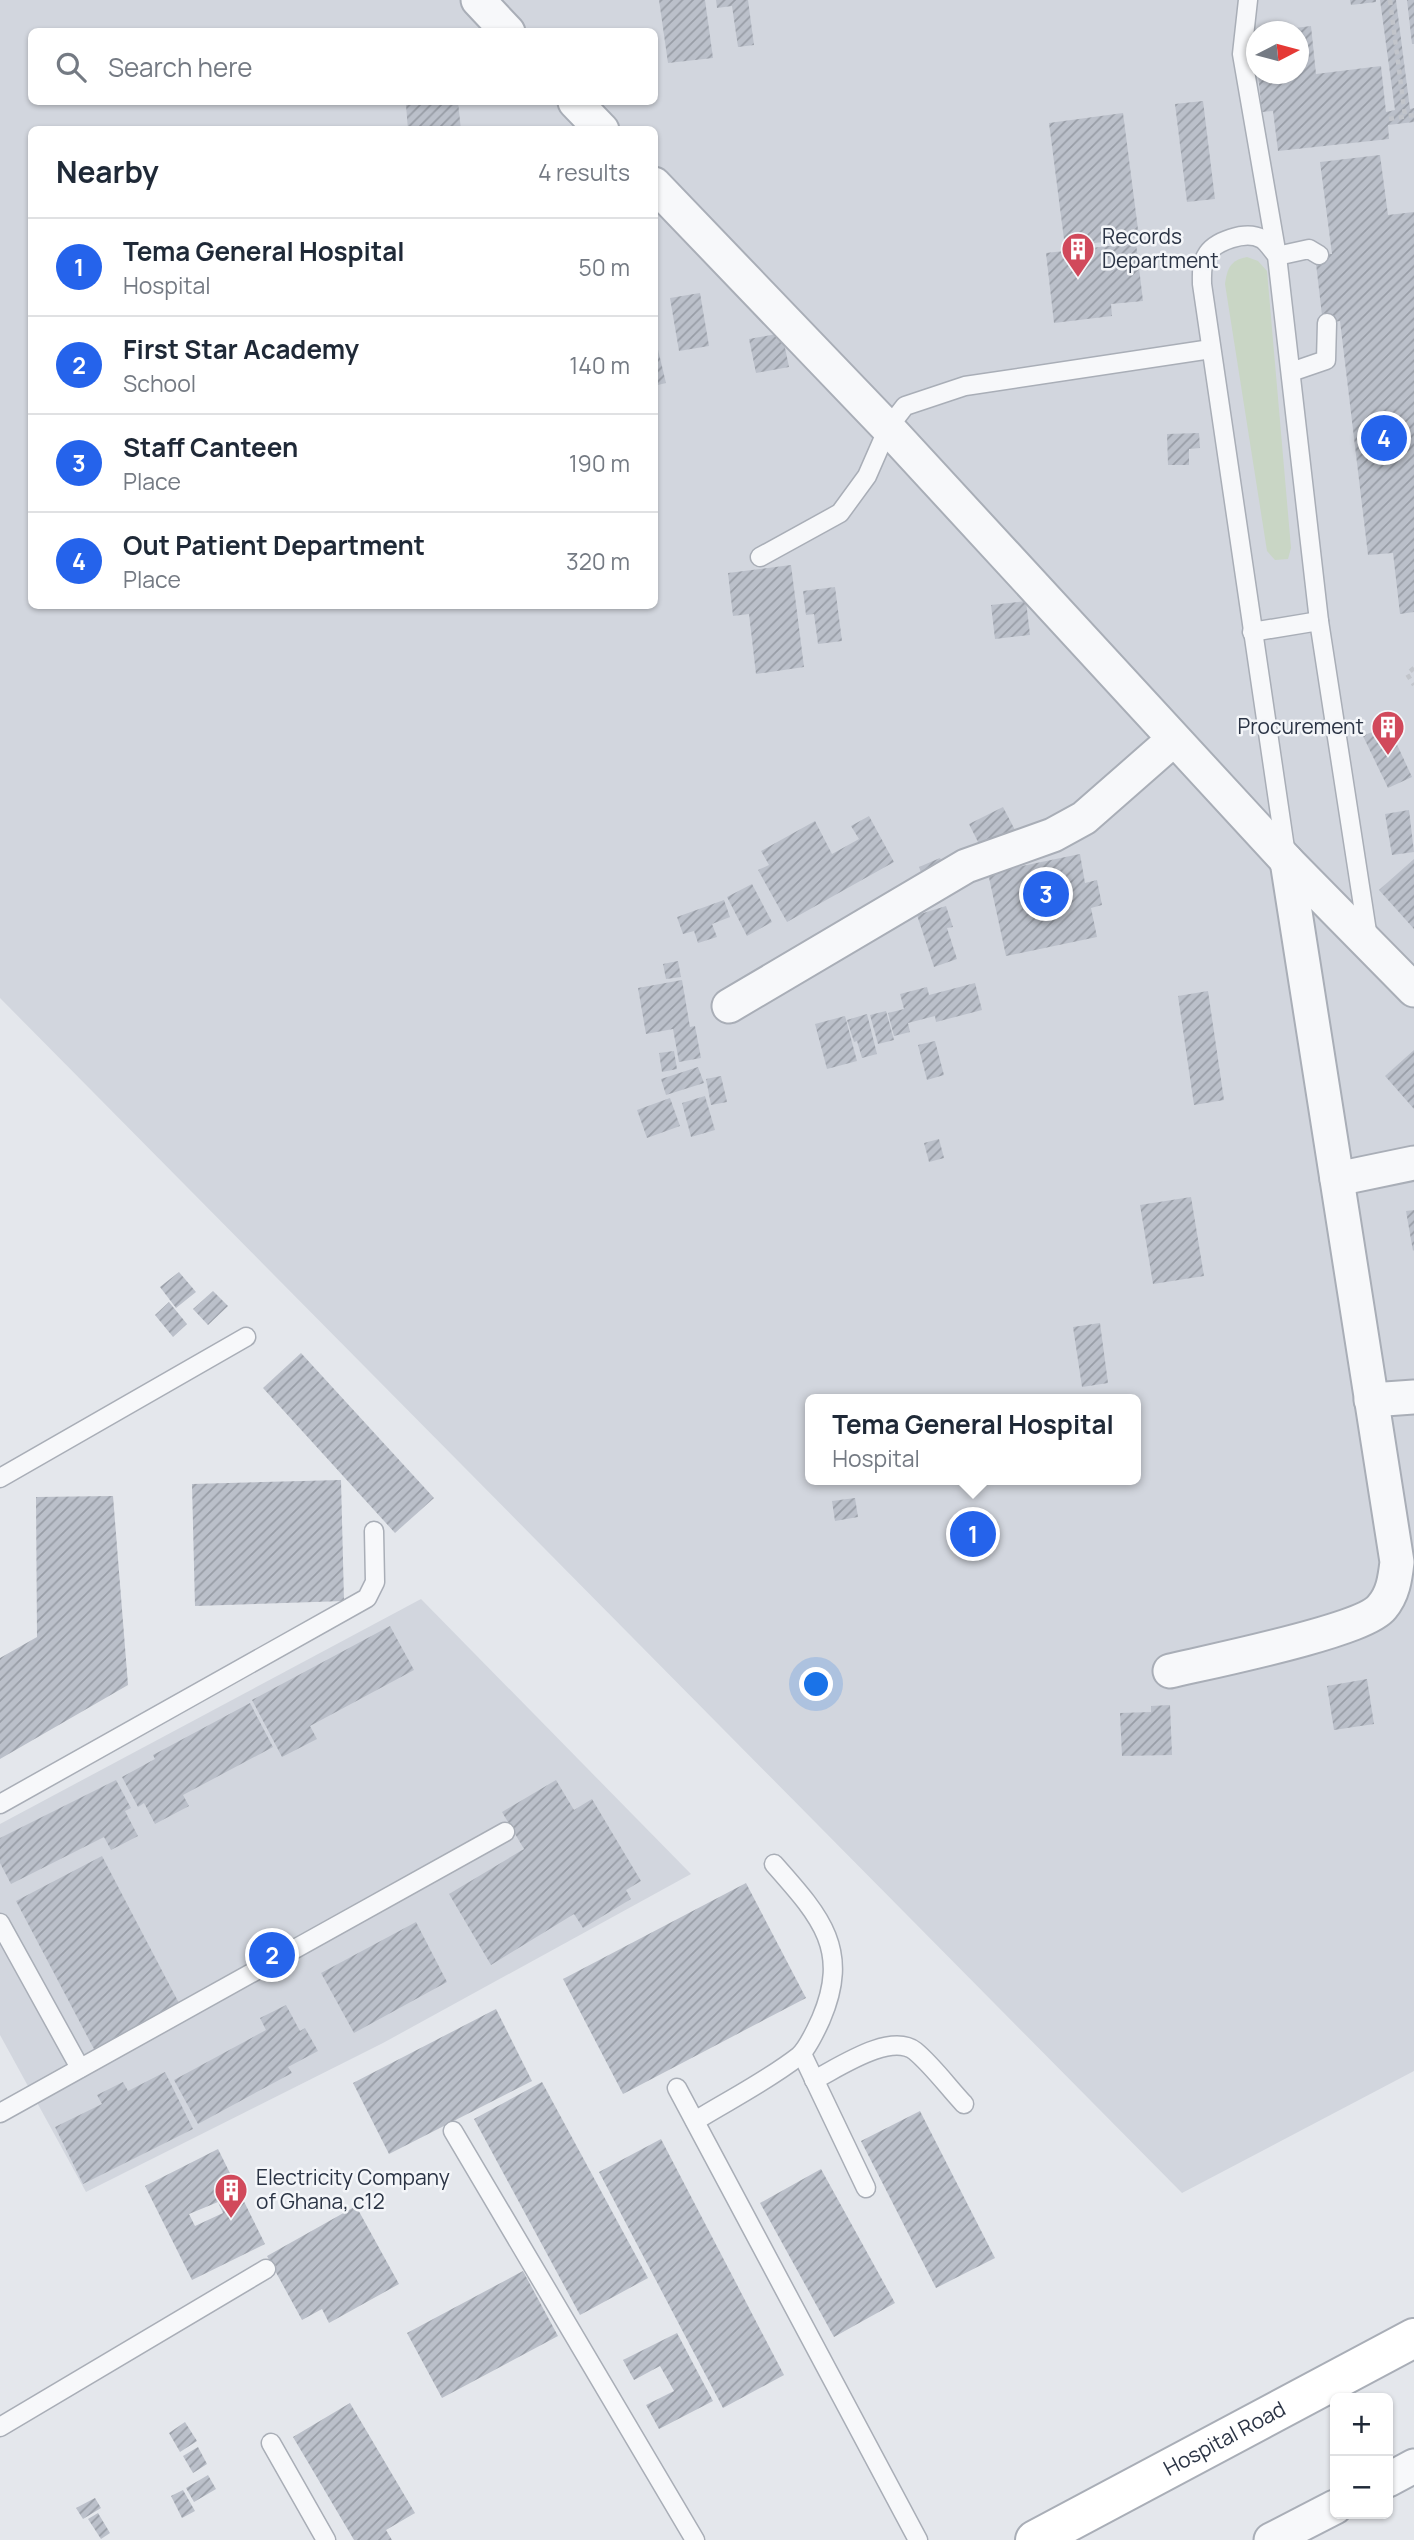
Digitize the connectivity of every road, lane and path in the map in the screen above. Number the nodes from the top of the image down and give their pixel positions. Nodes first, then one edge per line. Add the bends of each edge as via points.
1 (478, 0) edge
2 (1248, 0) edge
3 (1390, 0) edge
4 (504, 28) edge
5 (578, 105) edge
6 (1414, 115) edge
7 (1405, 117) junction
8 (1390, 118) dead end
9 (598, 126) edge
10 (658, 188) edge
11 (1319, 255) dead end
12 (1277, 256) junction
13 (1327, 323) dead end
14 (1211, 349) junction
15 (1291, 372) junction
16 (888, 429) junction
17 (760, 557) dead end
18 (1319, 621) junction
19 (1252, 632) junction
20 (1414, 668) edge
21 (1414, 685) edge
22 (1173, 740) junction
23 (1287, 861) junction
24 (1369, 944) junction
25 (1414, 990) edge
26 (729, 1006) dead end
27 (1414, 1163) edge
28 (1337, 1179) junction
29 (246, 1337) dead end
30 (1414, 1397) edge
31 (1371, 1400) junction
32 (0, 1478) edge
33 (374, 1531) dead end
34 (1170, 1671) dead end
35 (0, 1804) edge
36 (505, 1832) dead end
37 (774, 1864) dead end
38 (0, 1923) edge
39 (802, 2054) junction
40 (80, 2068) junction
41 (814, 2080) junction
42 (677, 2088) dead end
43 (964, 2104) dead end
44 (0, 2113) edge
45 (695, 2121) junction
46 (453, 2130) dead end
47 (866, 2188) dead end
48 (266, 2269) dead end
49 (1414, 2338) edge
50 (0, 2427) edge
51 (271, 2443) dead end
52 (1414, 2466) edge
53 (1393, 2477) edge
54 (1330, 2510) edge
55 (326, 2540) edge
56 (695, 2540) edge
57 (918, 2540) edge
58 (1035, 2540) edge
59 (1272, 2540) edge

1 - 4 street
2 - 12 lane via 1242,54
3 - 7 path
5 - 9 street
6 - 7 path
7 - 8 path
10 - 16 street
11 - 12 lane via 1309,249
12 - 14 lane via 1262,239 1246,236 1207,253 1202,284
12 - 15 lane
13 - 15 lane via 1326,360
14 - 16 lane via 965,386 905,405
14 - 19 lane
15 - 18 lane
16 - 17 lane via 867,475 840,513
16 - 22 street
18 - 19 lane
18 - 24 lane
19 - 23 lane
20 - 21 path via 1407,674
22 - 23 street
22 - 26 street via 1084,818 1053,835 966,866
23 - 24 street
23 - 28 street
24 - 25 street
27 - 28 street
28 - 31 street
29 - 32 lane
30 - 31 street
31 - 34 street via 1397,1562 1393,1588 1381,1610 1350,1626
33 - 35 lane via 374,1582 367,1598
36 - 40 lane
37 - 39 lane via 806,1900 834,1955 831,1996
38 - 40 lane
39 - 41 lane
39 - 45 lane
40 - 44 lane
41 - 43 lane via 880,2047 896,2046 913,2049
41 - 47 lane
42 - 45 lane
45 - 57 lane
46 - 56 lane
48 - 50 lane
49 - 58 main road, Hospital Road
51 - 55 lane
52 - 53 street
54 - 59 street

